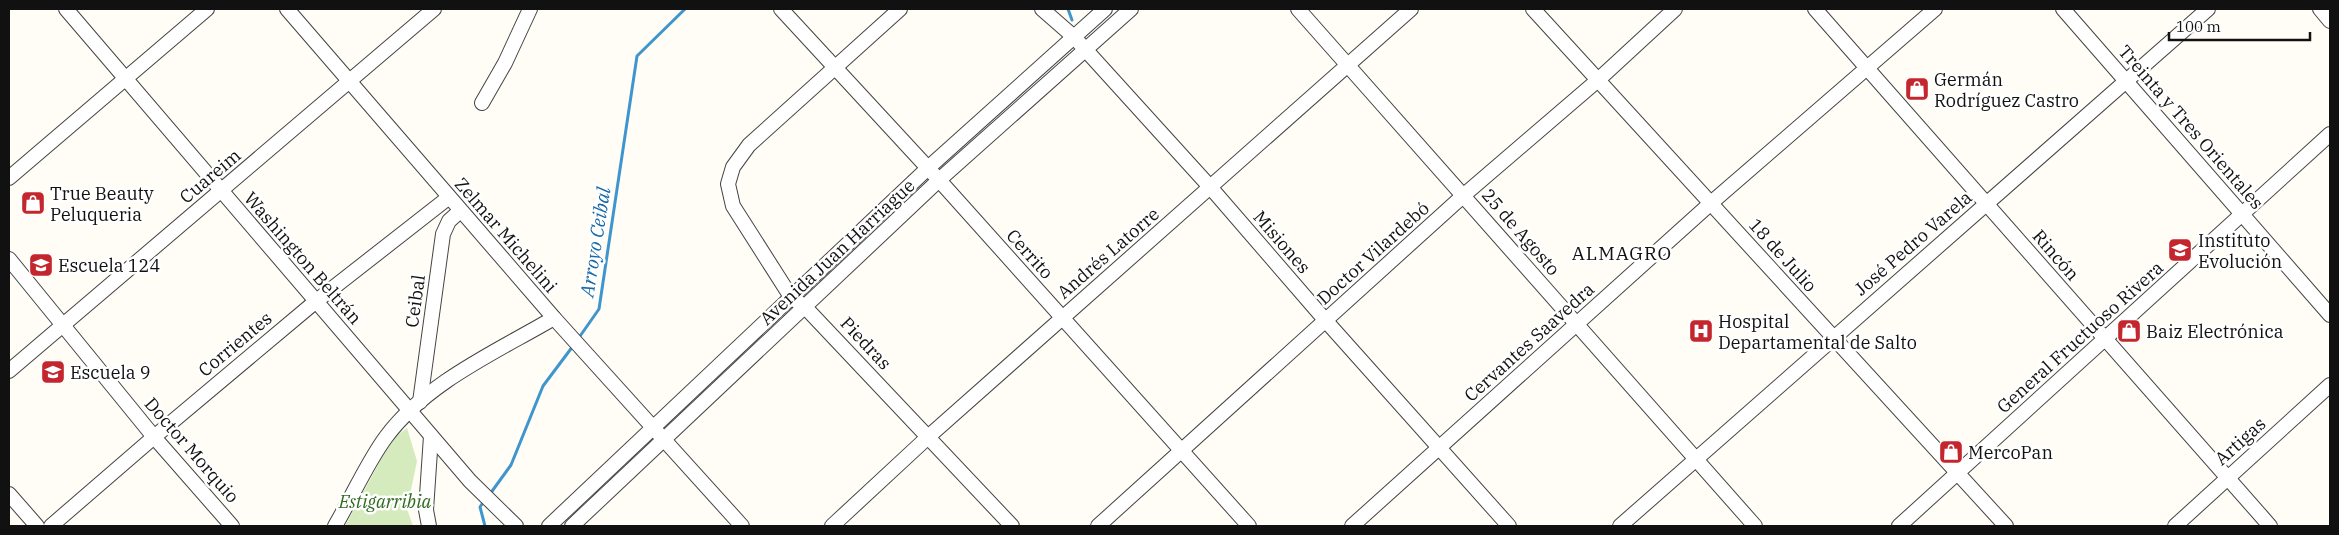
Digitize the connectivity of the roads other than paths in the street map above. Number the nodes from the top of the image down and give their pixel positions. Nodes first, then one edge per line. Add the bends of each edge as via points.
1 (66, 9) edge
2 (207, 9) edge
3 (287, 9) edge
4 (434, 9) edge
5 (530, 9) edge
6 (781, 9) edge
7 (900, 9) edge
8 (1042, 9) edge
9 (1105, 9) edge
10 (1131, 9) edge
11 (1298, 9) edge
12 (1410, 9) edge
13 (1533, 9) edge
14 (1675, 9) edge
15 (1815, 9) edge
16 (1935, 9) edge
17 (2063, 9) edge
18 (2208, 9) edge
19 (2320, 9) edge
20 (2330, 21) edge
21 (1074, 37) junction
22 (1085, 50) junction
23 (1348, 65) junction
24 (836, 66) junction
25 (1866, 68) junction
26 (125, 78) junction
27 (1598, 80) junction
28 (2126, 80) junction
29 (348, 82) junction
30 (482, 103) dead end
31 (2330, 134) edge
32 (928, 168) junction
33 (9, 178) edge
34 (939, 180) junction
35 (1211, 188) junction
36 (221, 192) junction
37 (1464, 195) junction
38 (448, 198) junction
39 (1711, 203) junction
40 (1987, 204) junction
41 (460, 211) junction
42 (2242, 214) junction
43 (9, 259) edge
44 (791, 297) junction
45 (315, 302) junction
46 (806, 307) junction
47 (2330, 316) edge
48 (554, 318) junction
49 (1062, 318) junction
50 (1326, 321) junction
51 (63, 324) junction
52 (1577, 324) junction
53 (1833, 337) junction
54 (2105, 339) junction
55 (9, 371) edge
56 (2330, 385) edge
57 (415, 407) junction
58 (653, 430) junction
59 (154, 436) junction
60 (431, 436) junction
61 (928, 437) junction
62 (664, 441) junction
63 (1439, 448) junction
64 (1183, 450) junction
65 (1696, 460) junction
66 (1957, 473) junction
67 (2228, 478) junction
68 (9, 494) edge
69 (37, 526) edge
70 (51, 526) edge
71 (232, 526) edge
72 (335, 526) edge
73 (429, 526) edge
74 (516, 526) edge
75 (549, 526) edge
76 (572, 526) edge
77 (742, 526) edge
78 (832, 526) edge
79 (1012, 526) edge
80 (1098, 526) edge
81 (1249, 526) edge
82 (1352, 526) edge
83 (1509, 526) edge
84 (1620, 526) edge
85 (1755, 526) edge
86 (1899, 526) edge
87 (2006, 526) edge
88 (2175, 526) edge
89 (2270, 526) edge

1 - 26 street, Washington Beltrán
2 - 26 street
3 - 29 street, Zelmar Michelini
4 - 29 street, Cuareim
5 - 30 street
6 - 24 street, Cerrito
7 - 24 street
8 - 21 street, Misiones
9 - 21 street, Avenida Juan Harriague
10 - 22 street, Avenida Juan Harriague
11 - 23 street, 25 de Agosto
12 - 23 street, Andrés Latorre
13 - 27 street, 18 de Julio
14 - 27 street, Doctor Vilardebó
15 - 25 street, Rincón
16 - 25 street, Cervantes Saavedra
17 - 28 street, Treinta y Tres Orientales
18 - 28 street, José Pedro Varela
19 - 20 street
21 - 22 street, Misiones
21 - 32 street, Avenida Juan Harriague
22 - 34 street, Avenida Juan Harriague
22 - 35 street, Misiones
23 - 35 street, Andrés Latorre
23 - 37 street, 25 de Agosto
24 - 32 street, Cerrito
24 - 44 street, Piedras via 748,145 733,167 728,184 733,206
25 - 39 street, Cervantes Saavedra
25 - 40 street, Rincón
26 - 33 street
26 - 36 street, Washington Beltrán
27 - 37 street, Doctor Vilardebó
27 - 39 street, 18 de Julio
28 - 40 street, José Pedro Varela
28 - 42 street, Treinta y Tres Orientales
29 - 36 street, Cuareim
29 - 38 street, Zelmar Michelini
31 - 42 street, General Fructuoso Rivera
32 - 34 street, Cerrito
32 - 44 street, Avenida Juan Harriague
34 - 46 street, Avenida Juan Harriague
34 - 49 street, Cerrito
35 - 49 street, Andrés Latorre
35 - 50 street, Misiones
36 - 45 street, Washington Beltrán
36 - 51 street, Cuareim
37 - 50 street, Doctor Vilardebó
37 - 52 street, 25 de Agosto
38 - 41 street, Zelmar Michelini
38 - 45 street, Corrientes
39 - 52 street, Cervantes Saavedra
39 - 53 street, 18 de Julio
40 - 53 street, José Pedro Varela
40 - 54 street, Rincón
41 - 48 street, Zelmar Michelini
41 - 57 street, Ceibal via 449,221 443,234
42 - 47 street, Treinta y Tres Orientales
42 - 54 street, General Fructuoso Rivera
43 - 51 street, Doctor Morquio
44 - 46 street, Piedras
44 - 58 street, Avenida Juan Harriague
45 - 57 street, Washington Beltrán
45 - 59 street, Corrientes
46 - 61 street, Piedras
46 - 62 street, Avenida Juan Harriague
48 - 57 street via 454,376
48 - 58 street, Zelmar Michelini
49 - 61 street, Andrés Latorre
49 - 64 street, Cerrito
50 - 63 street, Misiones
50 - 64 street, Doctor Vilardebó
51 - 55 street, Cuareim
51 - 59 street, Doctor Morquio
52 - 63 street, Cervantes Saavedra
52 - 65 street, 25 de Agosto
53 - 65 street, José Pedro Varela
53 - 66 street, 18 de Julio
54 - 66 street, General Fructuoso Rivera
54 - 67 street, Rincón
56 - 67 street, Artigas
57 - 60 street, Washington Beltrán
57 - 72 street via 385,438
58 - 62 street, Zelmar Michelini
58 - 75 street, Avenida Juan Harriague
59 - 70 street, Corrientes
59 - 71 street, Doctor Morquio
60 - 73 street via 426,510
60 - 74 street, Washington Beltrán via 470,481
61 - 78 street, Andrés Latorre
61 - 79 street, Piedras
62 - 76 street, Avenida Juan Harriague
62 - 77 street, Zelmar Michelini
63 - 82 street, Cervantes Saavedra
63 - 83 street, Misiones
64 - 80 street, Doctor Vilardebó
64 - 81 street, Cerrito
65 - 84 street, José Pedro Varela
65 - 85 street, 25 de Agosto
66 - 86 street, General Fructuoso Rivera
66 - 87 street, 18 de Julio
67 - 88 street, Artigas
67 - 89 street, Rincón
68 - 69 street

